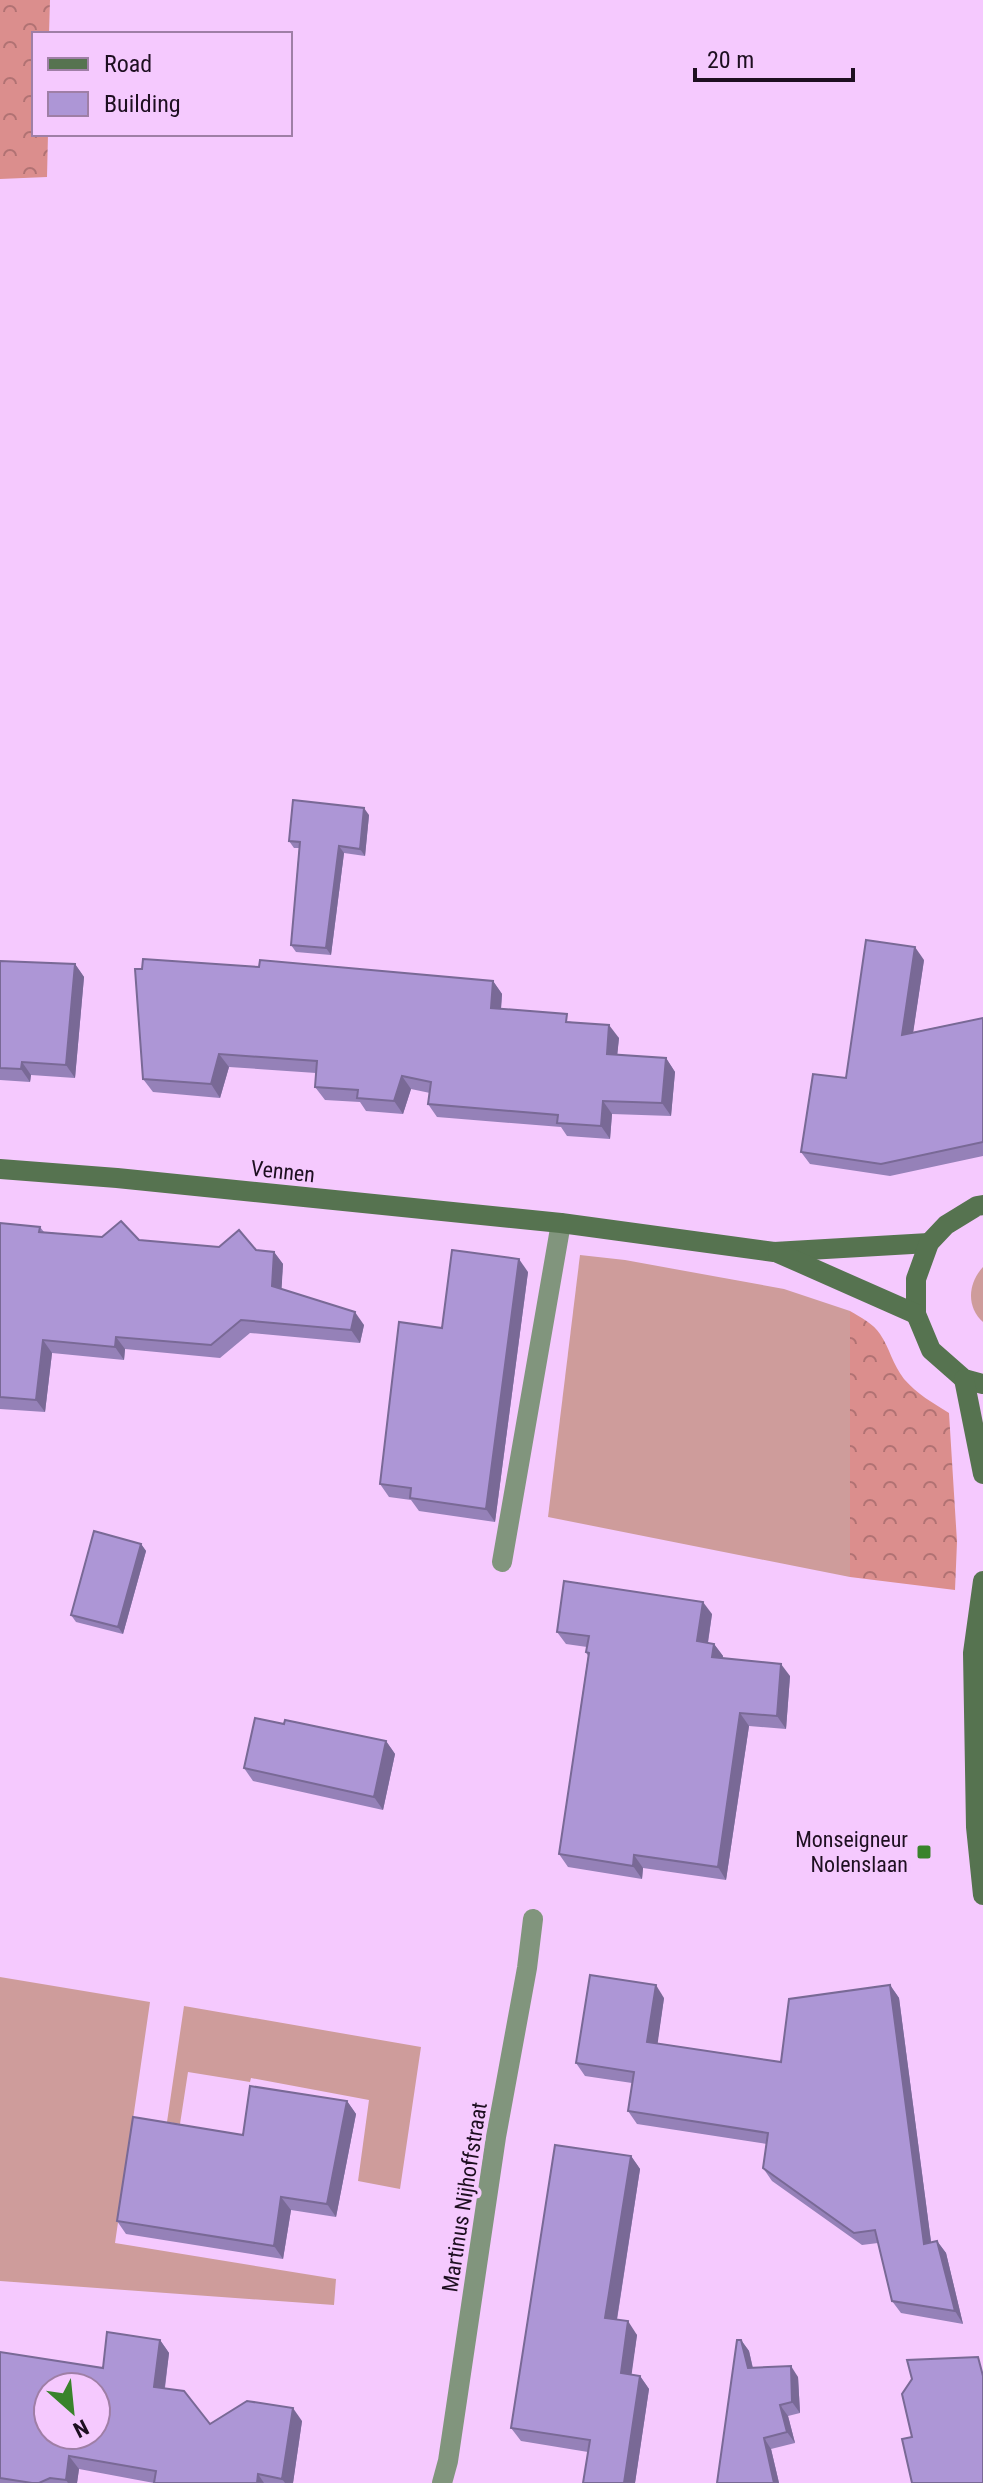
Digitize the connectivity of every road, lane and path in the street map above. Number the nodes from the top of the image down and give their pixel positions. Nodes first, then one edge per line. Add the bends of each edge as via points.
1 (0, 1169) edge
2 (983, 1205) edge
3 (561, 1223) junction
4 (929, 1243) junction
5 (774, 1252) junction
6 (916, 1314) junction
7 (974, 1381) edge
8 (983, 1474) edge
9 (502, 1562) dead end
10 (983, 1581) edge
11 (983, 1895) edge
12 (533, 1919) dead end
13 (442, 2483) edge

1 - 3 street, Vennen
2 - 4 street via 946,1225
3 - 5 street, Vennen
3 - 9 street
4 - 5 street, Vennen
4 - 6 street via 916,1279
5 - 6 street, Vennen
6 - 7 street via 931,1350
7 - 8 street
10 - 11 street via 973,1653 976,1827
12 - 13 street, Martinus Nijhoffstraat

